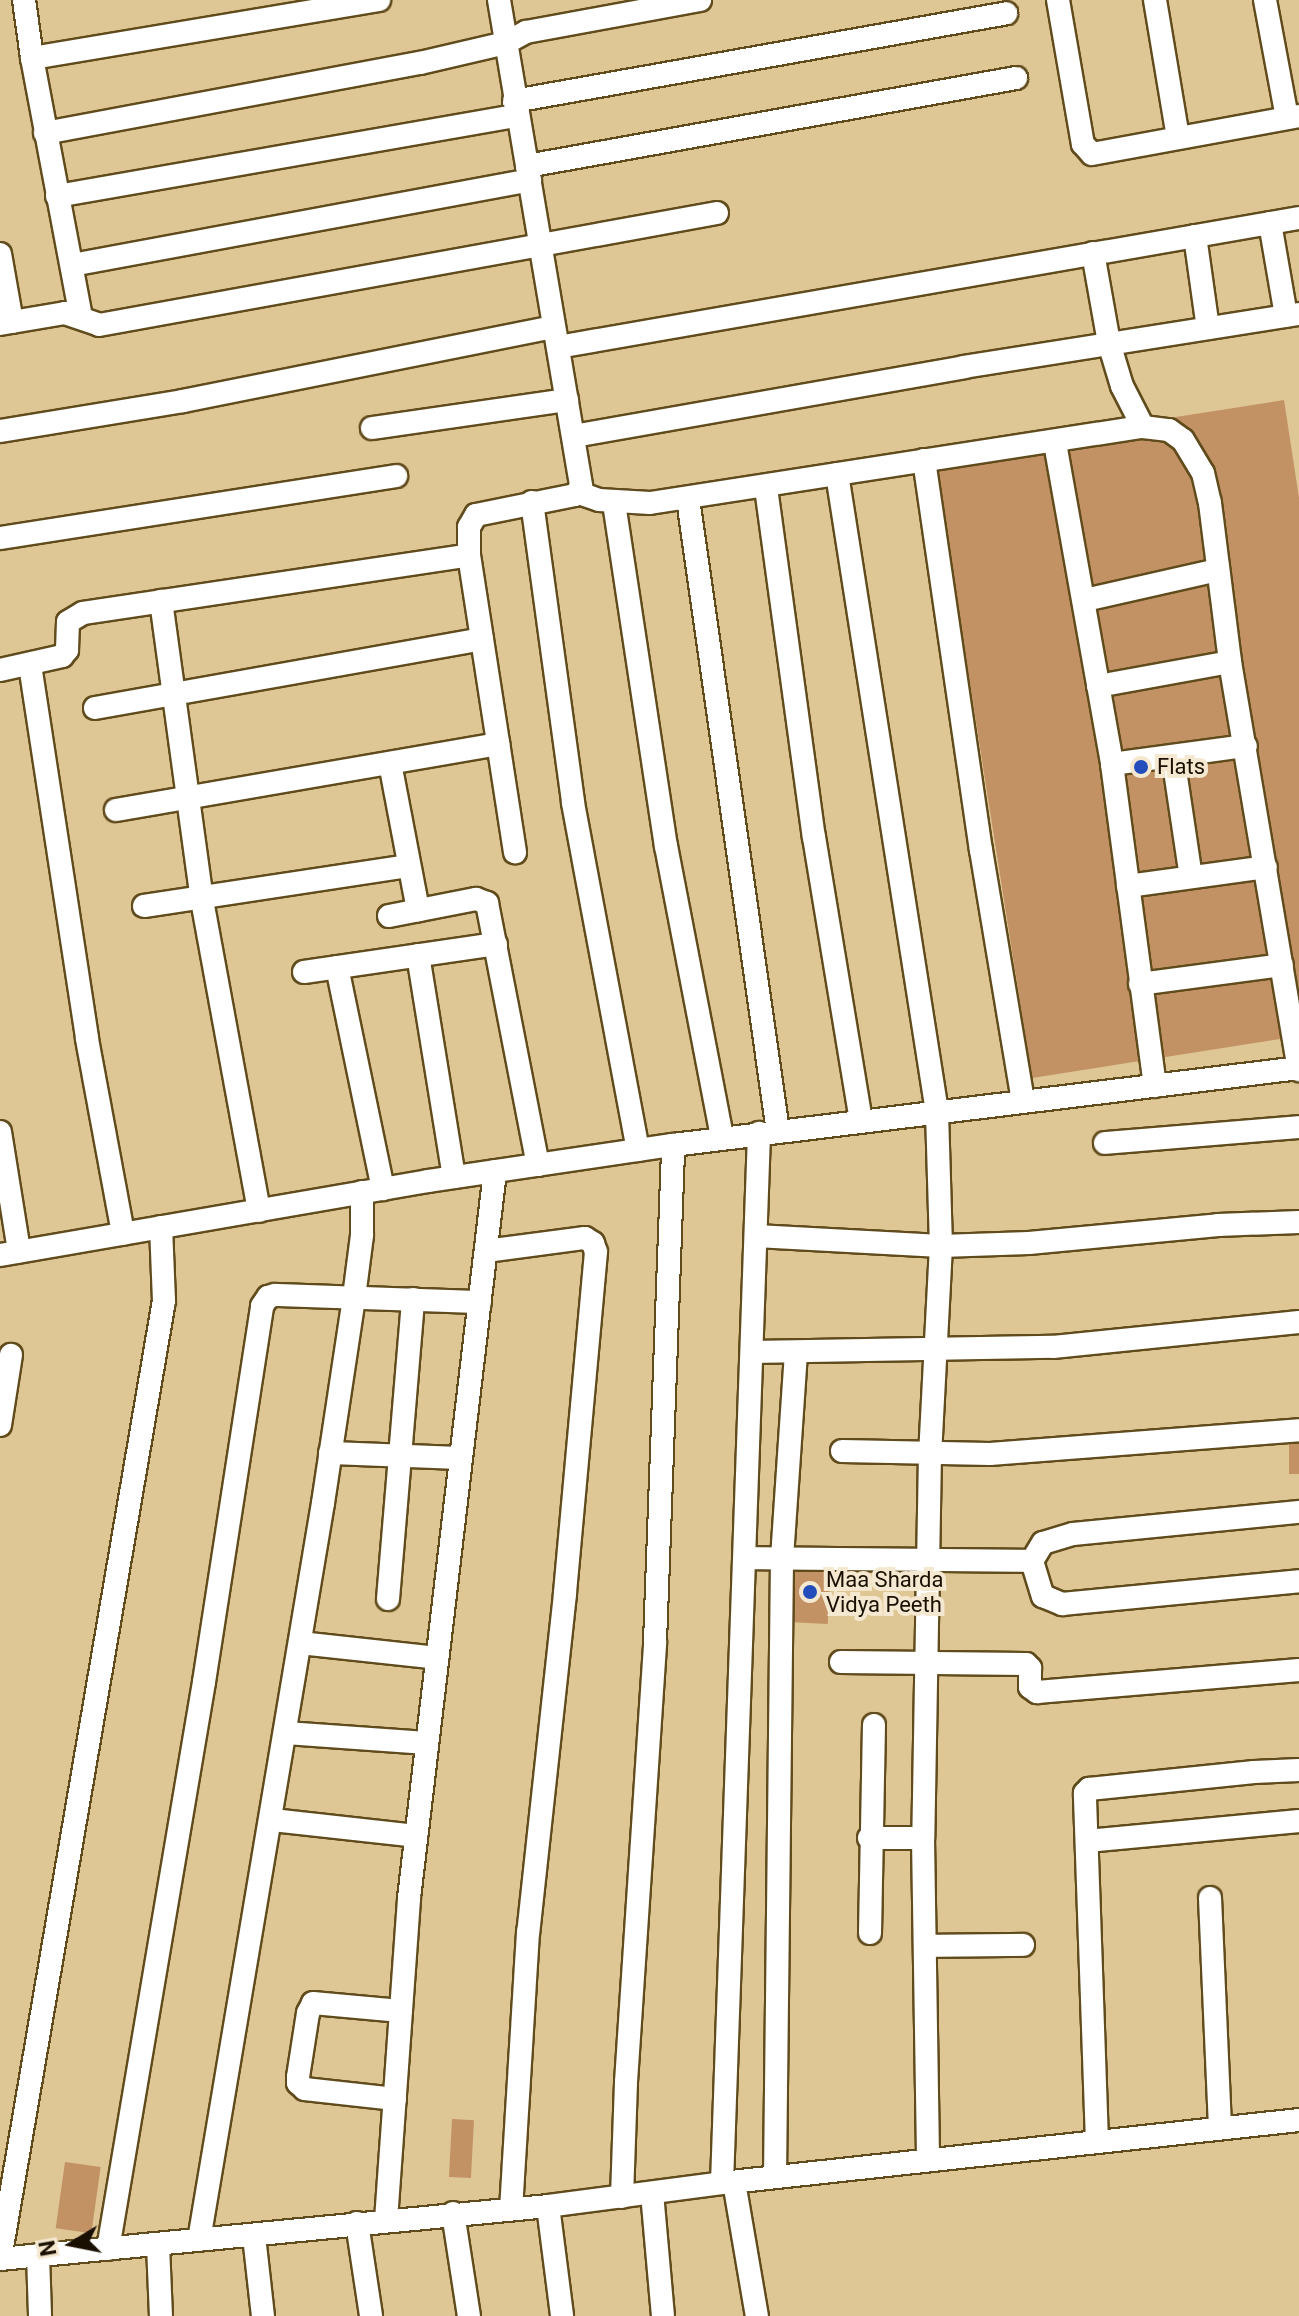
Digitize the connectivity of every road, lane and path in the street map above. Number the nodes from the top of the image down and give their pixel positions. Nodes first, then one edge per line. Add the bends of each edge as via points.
1 (24, 0) edge
2 (379, 0) edge
3 (499, 0) edge
4 (700, 0) edge
5 (1058, 0) edge
6 (1155, 0) edge
7 (1265, 0) edge
8 (1006, 13) dead end
9 (506, 43) junction
10 (32, 58) junction
11 (1016, 78) dead end
12 (516, 108) junction
13 (1293, 116) edge
14 (45, 133) junction
15 (1178, 137) junction
16 (528, 173) junction
17 (57, 196) junction
18 (717, 213) dead end
19 (1299, 218) edge
20 (1270, 223) junction
21 (1195, 236) junction
22 (540, 247) junction
23 (1093, 253) junction
24 (0, 254) edge
25 (72, 265) junction
26 (1292, 315) edge
27 (81, 317) junction
28 (6, 323) edge
29 (1208, 328) junction
30 (556, 337) junction
31 (1109, 343) junction
32 (567, 400) junction
33 (1143, 427) junction
34 (372, 428) dead end
35 (0, 431) edge
36 (574, 436) junction
37 (1055, 443) junction
38 (924, 460) junction
39 (837, 474) junction
40 (396, 476) dead end
41 (766, 488) junction
42 (579, 493) junction
43 (688, 499) junction
44 (532, 502) junction
45 (614, 503) junction
46 (0, 538) edge
47 (469, 555) junction
48 (1218, 570) junction
49 (1085, 600) junction
50 (161, 601) junction
51 (482, 639) junction
52 (1230, 662) junction
53 (30, 665) junction
54 (0, 670) edge
55 (1098, 686) junction
56 (175, 694) junction
57 (95, 708) dead end
58 (498, 744) junction
59 (1246, 746) junction
60 (1173, 757) junction
61 (390, 763) junction
62 (1112, 764) junction
63 (190, 797) junction
64 (116, 810) dead end
65 (515, 852) dead end
66 (409, 866) junction
67 (1266, 867) junction
68 (1191, 877) junction
69 (1128, 886) junction
70 (202, 900) junction
71 (144, 906) dead end
72 (418, 910) junction
73 (389, 916) dead end
74 (496, 944) junction
75 (418, 955) junction
76 (1282, 965) junction
77 (337, 967) junction
78 (304, 972) dead end
79 (1140, 984) junction
80 (1299, 1069) edge
81 (1155, 1086) junction
82 (1023, 1102) junction
83 (937, 1112) junction
84 (861, 1121) junction
85 (1299, 1127) edge
86 (0, 1132) edge
87 (768, 1132) junction
88 (722, 1138) junction
89 (1105, 1143) dead end
90 (673, 1145) junction
91 (638, 1150) junction
92 (538, 1165) junction
93 (495, 1171) junction
94 (454, 1177) junction
95 (372, 1191) junction
96 (259, 1211) junction
97 (1299, 1222) edge
98 (161, 1227) junction
99 (123, 1234) junction
100 (756, 1236) junction
101 (941, 1246) junction
102 (486, 1251) junction
103 (10, 1253) edge
104 (354, 1297) junction
105 (413, 1299) junction
106 (480, 1302) junction
107 (1299, 1322) edge
108 (937, 1351) junction
109 (752, 1352) junction
110 (796, 1352) junction
111 (11, 1355) dead end
112 (0, 1425) edge
113 (1299, 1430) edge
114 (842, 1451) dead end
115 (330, 1453) junction
116 (930, 1453) junction
117 (399, 1457) junction
118 (461, 1458) junction
119 (1299, 1512) edge
120 (746, 1558) junction
121 (782, 1558) junction
122 (930, 1559) junction
123 (1032, 1561) junction
124 (1299, 1581) edge
125 (388, 1599) dead end
126 (300, 1643) junction
127 (437, 1658) junction
128 (841, 1662) dead end
129 (928, 1664) junction
130 (1299, 1670) edge
131 (874, 1725) dead end
132 (286, 1733) junction
133 (427, 1743) junction
134 (1299, 1770) edge
135 (272, 1820) junction
136 (1299, 1821) edge
137 (416, 1836) junction
138 (869, 1838) junction
139 (923, 1838) junction
140 (1087, 1841) junction
141 (1210, 1898) dead end
142 (870, 1933) dead end
143 (1023, 1945) dead end
144 (926, 1946) junction
145 (401, 2011) junction
146 (395, 2099) junction
147 (1299, 2120) edge
148 (1220, 2128) junction
149 (1097, 2142) junction
150 (928, 2160) junction
151 (775, 2177) junction
152 (728, 2182) junction
153 (652, 2193) junction
154 (622, 2197) junction
155 (548, 2206) junction
156 (511, 2208) junction
157 (453, 2213) junction
158 (386, 2220) junction
159 (357, 2223) junction
160 (254, 2236) junction
161 (199, 2240) junction
162 (158, 2245) junction
163 (108, 2249) junction
164 (38, 2255) junction
165 (0, 2259) edge
166 (40, 2316) edge
167 (161, 2316) edge
168 (263, 2316) edge
169 (371, 2316) edge
170 (469, 2316) edge
171 (562, 2316) edge
172 (663, 2316) edge
173 (757, 2316) edge

1 - 10 street
2 - 10 street
3 - 9 street
4 - 9 street via 526,32
5 - 15 street via 1087,151 1098,155
6 - 15 street
7 - 13 street
8 - 12 street
9 - 12 street
9 - 14 street
10 - 14 street
11 - 16 street
12 - 16 street
12 - 17 street
13 - 15 street
14 - 17 street
16 - 22 street
16 - 25 street
17 - 25 street
18 - 22 street
19 - 20 street
20 - 21 street
20 - 26 street
21 - 23 street
21 - 29 street
22 - 27 street via 99,325
22 - 30 street
23 - 30 street
23 - 31 street
24 - 28 street
25 - 27 street
26 - 29 street
27 - 28 street via 65,313
29 - 31 street
30 - 32 street
30 - 35 street
31 - 33 street via 1122,386
31 - 36 street
32 - 34 street
32 - 36 street
33 - 37 street
33 - 48 street via 1169,430 1195,458 1210,503
36 - 42 street
37 - 38 street
37 - 49 street
38 - 39 street
38 - 82 street
39 - 41 street
39 - 83 street
40 - 46 street
41 - 43 street
41 - 84 street via 814,837
42 - 44 street
42 - 45 street
43 - 45 street
43 - 87 street
44 - 47 street via 476,515 469,527
44 - 91 street via 573,803
45 - 88 street via 666,846
47 - 50 street
47 - 51 street
48 - 49 street
48 - 52 street
49 - 55 street
50 - 53 street via 83,613 68,622 65,653
50 - 56 street
51 - 56 street
51 - 58 street
52 - 55 street
52 - 59 street
53 - 54 street
53 - 99 street via 87,1039
55 - 62 street
56 - 57 street
56 - 63 street
58 - 61 street
58 - 65 street
59 - 60 street
59 - 67 street
60 - 62 street
60 - 68 street
61 - 63 street
61 - 66 street
62 - 69 street
63 - 64 street
63 - 70 street
66 - 70 street
66 - 72 street
67 - 68 street
67 - 76 street
68 - 69 street
69 - 79 street
70 - 71 street
70 - 96 street
72 - 73 street
72 - 74 street via 481,899
74 - 75 street
74 - 92 street
75 - 77 street
75 - 94 street
76 - 79 street
76 - 80 street
77 - 78 street
77 - 95 street
79 - 81 street
80 - 81 street
81 - 82 street
82 - 83 street
83 - 84 street
83 - 101 street
84 - 87 street
85 - 89 street
86 - 103 street
87 - 88 street
87 - 100 street
88 - 90 street
90 - 91 street
90 - 154 street via 655,1642
91 - 92 street
92 - 93 street
93 - 94 street
93 - 102 street
94 - 95 street
95 - 96 street
95 - 104 street
96 - 98 street
97 - 101 street
98 - 99 street
98 - 165 street via 164,1301
99 - 103 street
100 - 101 street
100 - 109 street
101 - 108 street
102 - 106 street
102 - 156 street via 585,1238 596,1252 528,1932
104 - 105 street
104 - 115 street
104 - 163 street via 275,1295 262,1306
105 - 106 street
105 - 117 street
106 - 118 street
107 - 108 street via 1053,1347
108 - 110 street
108 - 116 street
109 - 110 street
109 - 120 street
110 - 121 street
111 - 112 street
113 - 116 street via 1053,1451
114 - 116 street
115 - 117 street
115 - 126 street
116 - 122 street
117 - 118 street
117 - 125 street
118 - 127 street
119 - 123 street via 1073,1534 1043,1543
120 - 121 street
120 - 152 street
121 - 122 street
121 - 151 street
122 - 123 street
122 - 129 street
123 - 124 street via 1043,1596 1062,1604
126 - 127 street
126 - 132 street
127 - 133 street
128 - 129 street
129 - 130 street via 1026,1664 1030,1687 1037,1692
129 - 139 street
131 - 138 street
132 - 133 street
132 - 135 street
133 - 137 street
134 - 140 street via 1089,1789 1084,1797
135 - 137 street
135 - 161 street
136 - 140 street
137 - 145 street
138 - 139 street
138 - 142 street
139 - 144 street
140 - 149 street
141 - 148 street
143 - 144 street
144 - 150 street
145 - 146 street
145 - 146 street via 313,2003 298,2077 305,2089
146 - 158 street
147 - 148 street
148 - 149 street
149 - 150 street
150 - 151 street
151 - 152 street
152 - 153 street
152 - 173 street
153 - 154 street
153 - 172 street
154 - 155 street
155 - 156 street
155 - 171 street
156 - 157 street
157 - 158 street
157 - 170 street
158 - 159 street
159 - 160 street
159 - 169 street
160 - 161 street
160 - 168 street
161 - 162 street
162 - 163 street
162 - 167 street
163 - 164 street
164 - 165 street
164 - 166 street

